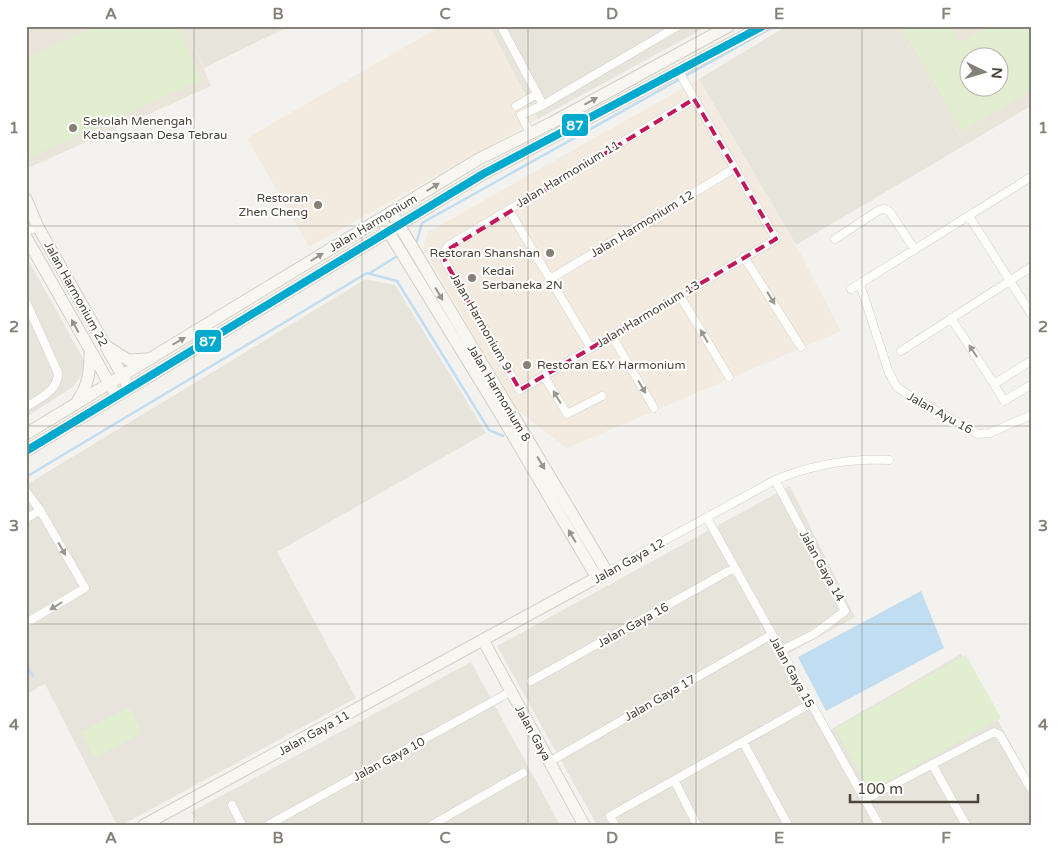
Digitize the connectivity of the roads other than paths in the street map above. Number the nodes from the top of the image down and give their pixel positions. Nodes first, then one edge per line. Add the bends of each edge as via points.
1 (502, 26) edge
2 (678, 26) edge
3 (729, 26) edge
4 (763, 26) edge
5 (679, 72) junction
6 (537, 94) junction
7 (694, 99) junction
8 (543, 105) junction
9 (521, 115) junction
10 (530, 133) junction
11 (735, 168) junction
12 (1031, 177) edge
13 (26, 199) edge
14 (509, 210) junction
15 (392, 213) junction
16 (969, 216) junction
17 (382, 220) junction
18 (38, 226) junction
19 (400, 226) junction
20 (26, 231) edge
21 (389, 232) junction
22 (26, 237) edge
23 (835, 239) dead end
24 (407, 250) junction
25 (915, 250) junction
26 (444, 252) joint
27 (744, 257) junction
28 (1031, 267) edge
29 (550, 279) junction
30 (1010, 280) junction
31 (860, 284) junction
32 (851, 289) dead end
33 (680, 296) junction
34 (26, 302) edge
35 (1031, 314) edge
36 (952, 318) junction
37 (612, 336) junction
38 (101, 341) junction
39 (801, 347) dead end
40 (591, 348) junction
41 (901, 351) dead end
42 (89, 352) junction
43 (150, 358) junction
44 (1031, 361) edge
45 (122, 375) junction
46 (544, 376) junction
47 (729, 377) dead end
48 (109, 383) junction
49 (994, 384) junction
50 (1031, 385) edge
51 (130, 388) junction
52 (520, 390) joint
53 (116, 396) junction
54 (602, 396) dead end
55 (75, 404) junction
56 (26, 406) edge
57 (654, 408) dead end
58 (1031, 415) edge
59 (26, 434) edge
60 (26, 451) edge
61 (889, 460) dead end
62 (774, 480) junction
63 (26, 491) edge
64 (40, 510) junction
65 (26, 518) edge
66 (708, 518) junction
67 (734, 568) junction
68 (602, 575) junction
69 (26, 623) edge
70 (771, 635) junction
71 (483, 640) junction
72 (780, 651) junction
73 (531, 682) dead end
74 (510, 692) junction
75 (810, 704) junction
76 (742, 742) junction
77 (549, 762) junction
78 (932, 764) junction
79 (523, 773) dead end
80 (674, 780) junction
81 (1031, 789) edge
82 (864, 800) junction
83 (232, 805) dead end
84 (144, 825) edge
85 (242, 825) edge
86 (268, 825) edge
87 (432, 825) edge
88 (584, 825) edge
89 (615, 825) edge
90 (697, 825) edge
91 (788, 825) edge
92 (878, 825) edge
93 (966, 825) edge

1 - 6 street
2 - 8 street
10 -> 3 main road, Jalan Harmonium
4 - 5 main road, Jalan Harmonium
5 - 7 street
5 - 19 main road, Jalan Harmonium via 483,174
6 - 8 street
6 - 9 street via 514,110
7 - 11 street
7 - 14 street, Jalan Harmonium 11
8 - 9 street
9 - 10 street
15 -> 10 main road, Jalan Harmonium via 477,160
11 - 27 street, Jalan Harmonium 13 via 776,238
11 - 29 street, Jalan Harmonium 12
12 - 16 street
13 - 18 main road, Jalan Harmonium 22
14 - 26 street, Jalan Harmonium 11 via 448,246
14 - 29 street
15 - 17 main road, Jalan Harmonium
15 - 19 main road, Jalan Harmonium 8
16 - 25 street
16 - 30 street
17 - 21 main road, Jalan Harmonium 8
43 -> 17 main road, Jalan Harmonium
18 - 20 street
18 - 38 main road, Jalan Harmonium 22
19 - 21 main road, Jalan Harmonium
19 - 24 main road, Jalan Harmonium 8
21 - 24 main road, Jalan Harmonium 8
21 - 51 main road, Jalan Harmonium
42 -> 22 main road, Jalan Harmonium 22
23 - 25 street via 879,210 886,209
24 - 68 main road, Jalan Harmonium 8
25 - 31 street
26 - 52 street, Jalan Harmonium 9 via 445,261
27 - 33 street, Jalan Harmonium 13
27 -> 39 street
28 - 30 street
29 - 40 street
30 - 35 street
30 - 36 street
31 - 32 street
31 - 58 street, Jalan Ayu 16 via 889,373 902,391 978,434 990,433
33 - 37 street, Jalan Harmonium 13
47 -> 33 street
34 - 56 street via 58,373 54,389
36 - 41 street
49 -> 36 street
37 - 40 street, Jalan Harmonium 13
37 -> 57 street
38 - 43 main road via 115,354 128,360
38 - 45 main road, Jalan Harmonium 22
40 - 46 street, Jalan Harmonium 13
42 - 48 main road, Jalan Harmonium 22
42 - 55 main road via 88,380 85,391
43 - 45 main road, Jalan Harmonium
44 - 49 street
45 - 48 main road, Jalan Harmonium
45 - 51 main road, Jalan Harmonium 22
46 - 52 street, Jalan Harmonium 13
54 -> 46 street via 567,414
48 - 53 main road, Jalan Harmonium 22
48 - 55 main road, Jalan Harmonium
49 - 50 street via 1004,401
51 - 53 main road, Jalan Harmonium
53 - 60 main road, Jalan Harmonium
55 - 59 main road, Jalan Harmonium
61 - 62 street, Jalan Gaya 12 via 812,466
62 - 66 street, Jalan Gaya 12
62 - 72 street, Jalan Gaya 14 via 845,611 814,634
63 - 64 street
64 - 65 street
64 -> 69 street via 84,588
66 - 67 street, Jalan Gaya 15
66 - 68 street, Jalan Gaya 12
67 - 70 street, Jalan Gaya 15
67 - 73 street, Jalan Gaya 16
68 - 71 main road, Jalan Gaya 12
70 - 72 street, Jalan Gaya 15
70 - 77 street, Jalan Gaya 17
71 - 74 main road, Jalan Gaya
71 - 84 main road, Jalan Gaya 11
72 - 75 street, Jalan Gaya 15
74 - 77 main road, Jalan Gaya
74 - 86 street, Jalan Gaya 10
75 - 76 street
75 - 82 street, Jalan Gaya 15
76 - 80 street
76 - 91 street
77 - 88 main road, Jalan Gaya
78 - 81 street via 996,732
78 - 82 street
78 - 93 street
79 - 87 street
80 - 89 street via 610,816
80 - 90 street
82 - 92 street, Jalan Gaya 15
83 - 85 street

